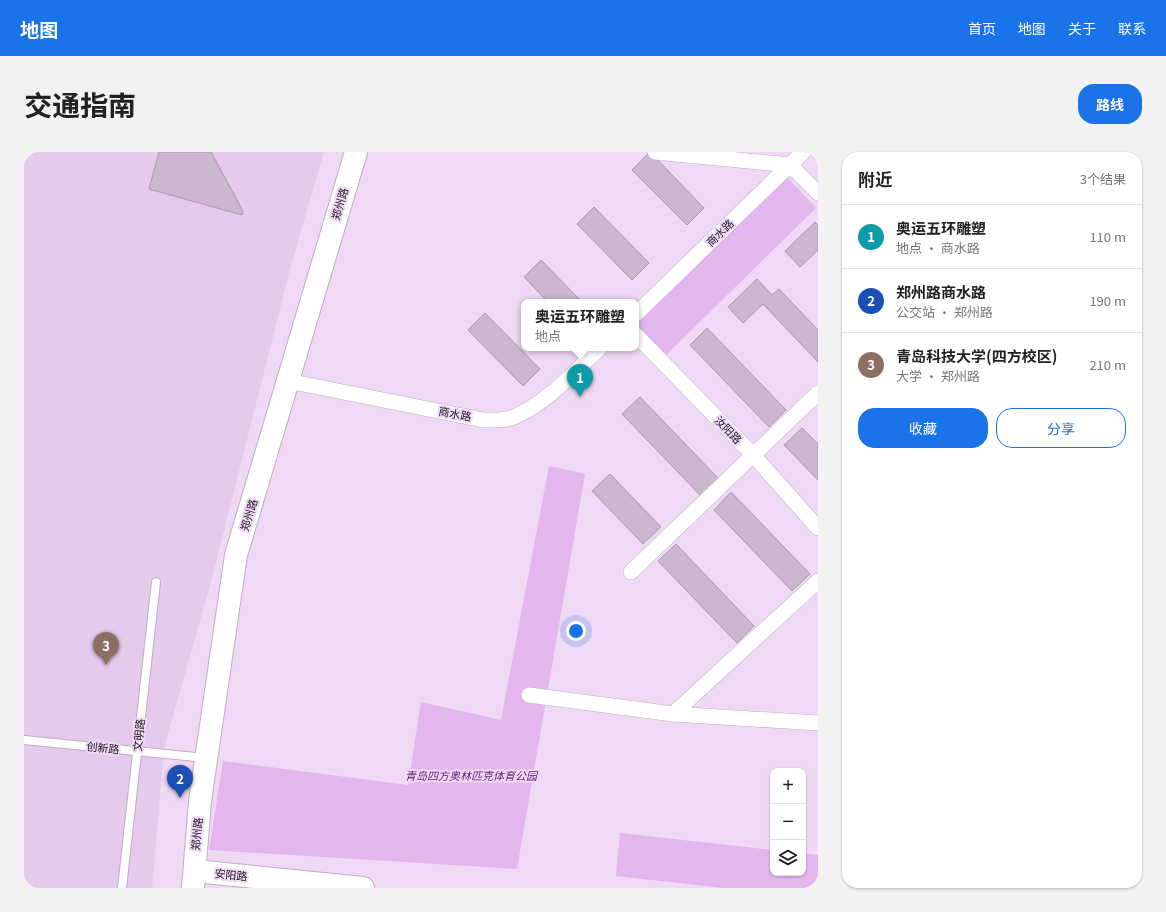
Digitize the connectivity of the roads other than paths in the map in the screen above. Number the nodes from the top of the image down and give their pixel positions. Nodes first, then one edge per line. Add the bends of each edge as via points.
1 (356, 152) edge
2 (655, 152) edge
3 (803, 152) edge
4 (790, 165) junction
5 (818, 193) edge
6 (639, 311) edge
7 (639, 338) edge
8 (597, 351) edge
9 (288, 381) junction
10 (818, 393) edge
11 (753, 455) junction
12 (818, 528) edge
13 (631, 572) dead end
14 (818, 581) edge
15 (156, 582) dead end
16 (529, 695) dead end
17 (673, 714) junction
18 (818, 723) edge
19 (24, 740) edge
20 (138, 751) junction
21 (206, 758) junction
22 (194, 880) edge
23 (122, 888) edge
24 (363, 888) edge

1 - 9 main road, 郑州路
2 - 4 street
3 - 4 street, 商水路
4 - 5 street
4 - 6 street, 商水路
7 - 11 street, 汝阳路
8 - 9 street, 商水路 via 543,400 513,417 497,421
9 - 21 main road, 郑州路 via 236,555
10 - 11 street
11 - 12 street, 汝阳路
11 - 13 street
14 - 17 street
15 - 20 lane, 文明路
16 - 17 street
17 - 18 street
19 - 20 lane, 创新路
20 - 21 lane, 创新路
20 - 23 lane, 文明路
21 - 22 main road, 郑州路
22 - 24 main road, 安阳路

